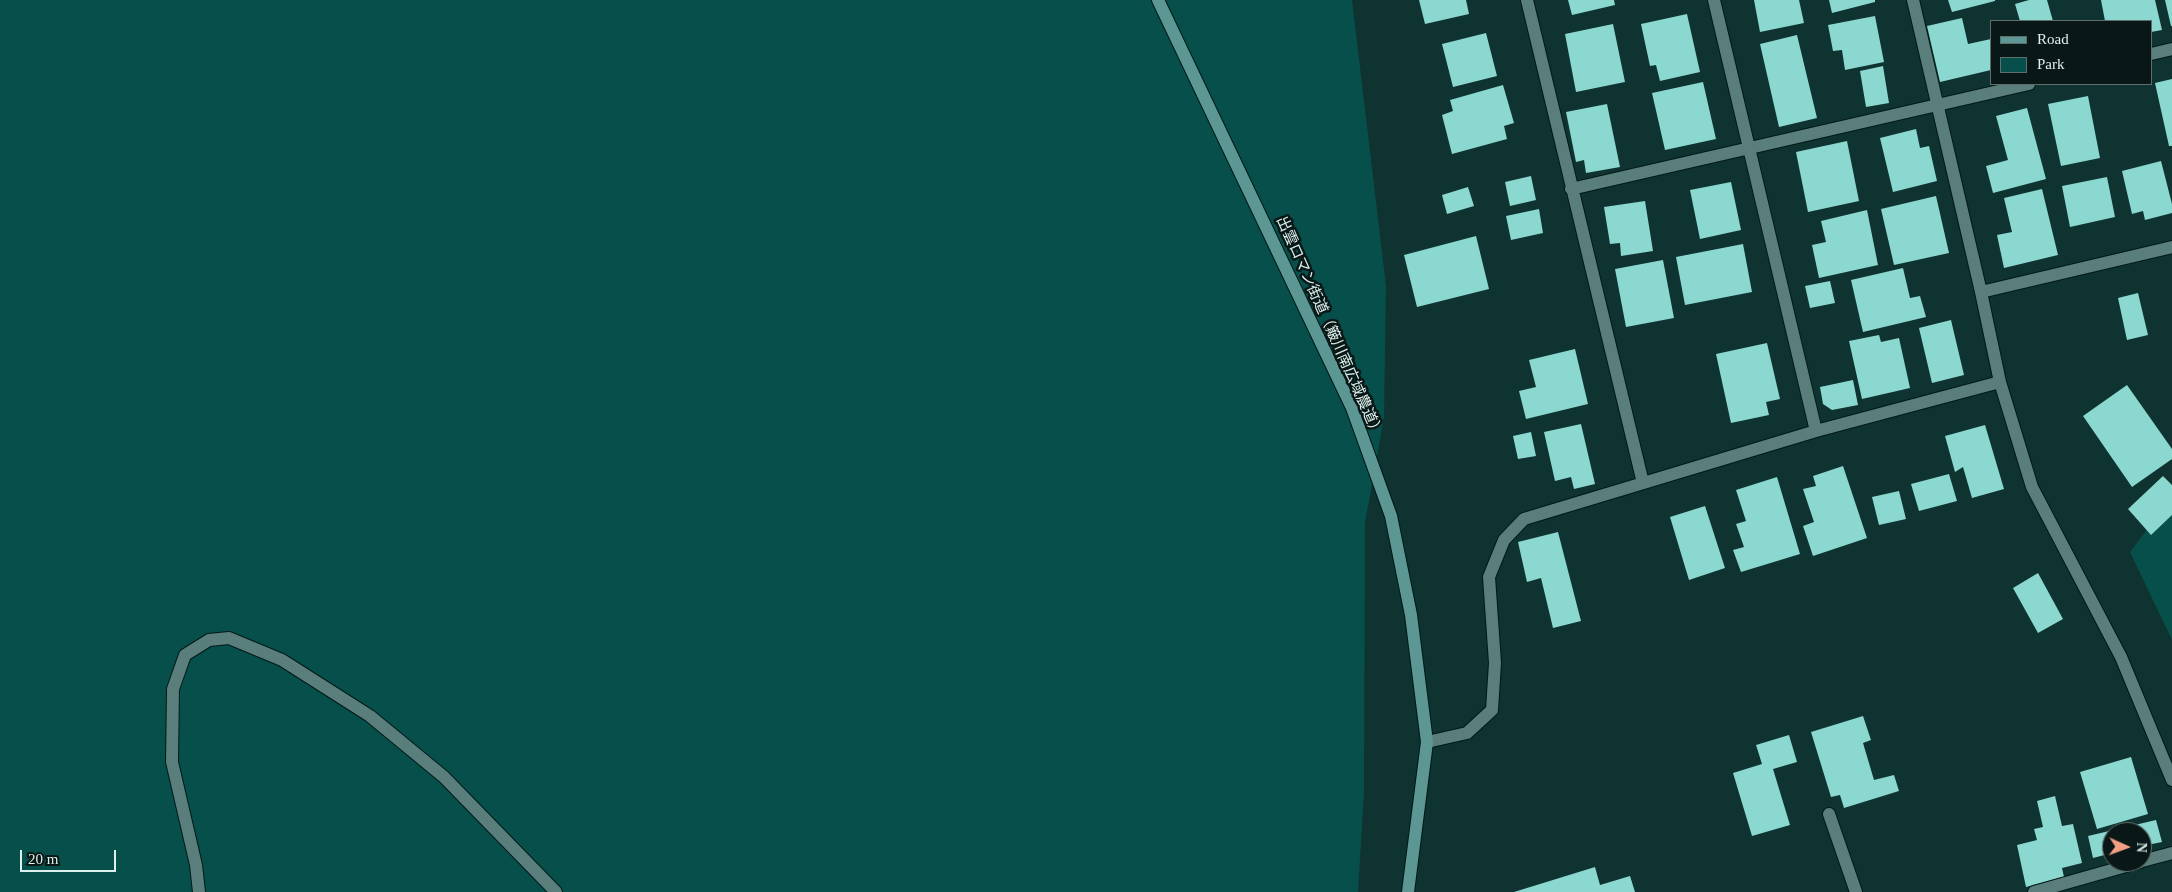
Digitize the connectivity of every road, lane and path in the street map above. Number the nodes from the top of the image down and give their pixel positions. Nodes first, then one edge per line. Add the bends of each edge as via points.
1 (1158, 0) edge
2 (1527, 0) edge
3 (1714, 0) edge
4 (1913, 0) edge
5 (2172, 49) edge
6 (2152, 54) edge
7 (2025, 85) edge
8 (1937, 106) junction
9 (1750, 149) junction
10 (1571, 189) junction
11 (2172, 247) edge
12 (1981, 292) junction
13 (2000, 382) junction
14 (1816, 431) junction
15 (1643, 483) junction
16 (1427, 742) junction
17 (2172, 780) edge
18 (1830, 814) dead end
19 (2172, 853) edge
20 (2152, 859) edge
21 (2105, 872) edge
22 (199, 892) edge
23 (556, 892) edge
24 (1408, 892) edge
25 (1856, 892) edge
26 (2034, 892) edge

1 - 16 street, 出雲ロマン街道（簸川南広域農道） via 1352,408 1388,507 1411,615
2 - 10 street
3 - 9 street
4 - 8 street
5 - 6 street
7 - 8 street
8 - 9 street
8 - 12 street
9 - 10 street
9 - 14 street
10 - 15 street
11 - 12 street
12 - 13 street
13 - 14 street
13 - 17 street via 2032,487 2121,658
14 - 15 street
15 - 16 street via 1524,519 1504,540 1489,576 1495,663 1492,710 1467,733
16 - 24 street, 出雲ロマン街道（簸川南広域農道）
18 - 25 street
19 - 20 street
21 - 26 street
22 - 23 street via 196,865 172,762 173,689 185,655 209,640 229,638 282,660 370,716 444,777

